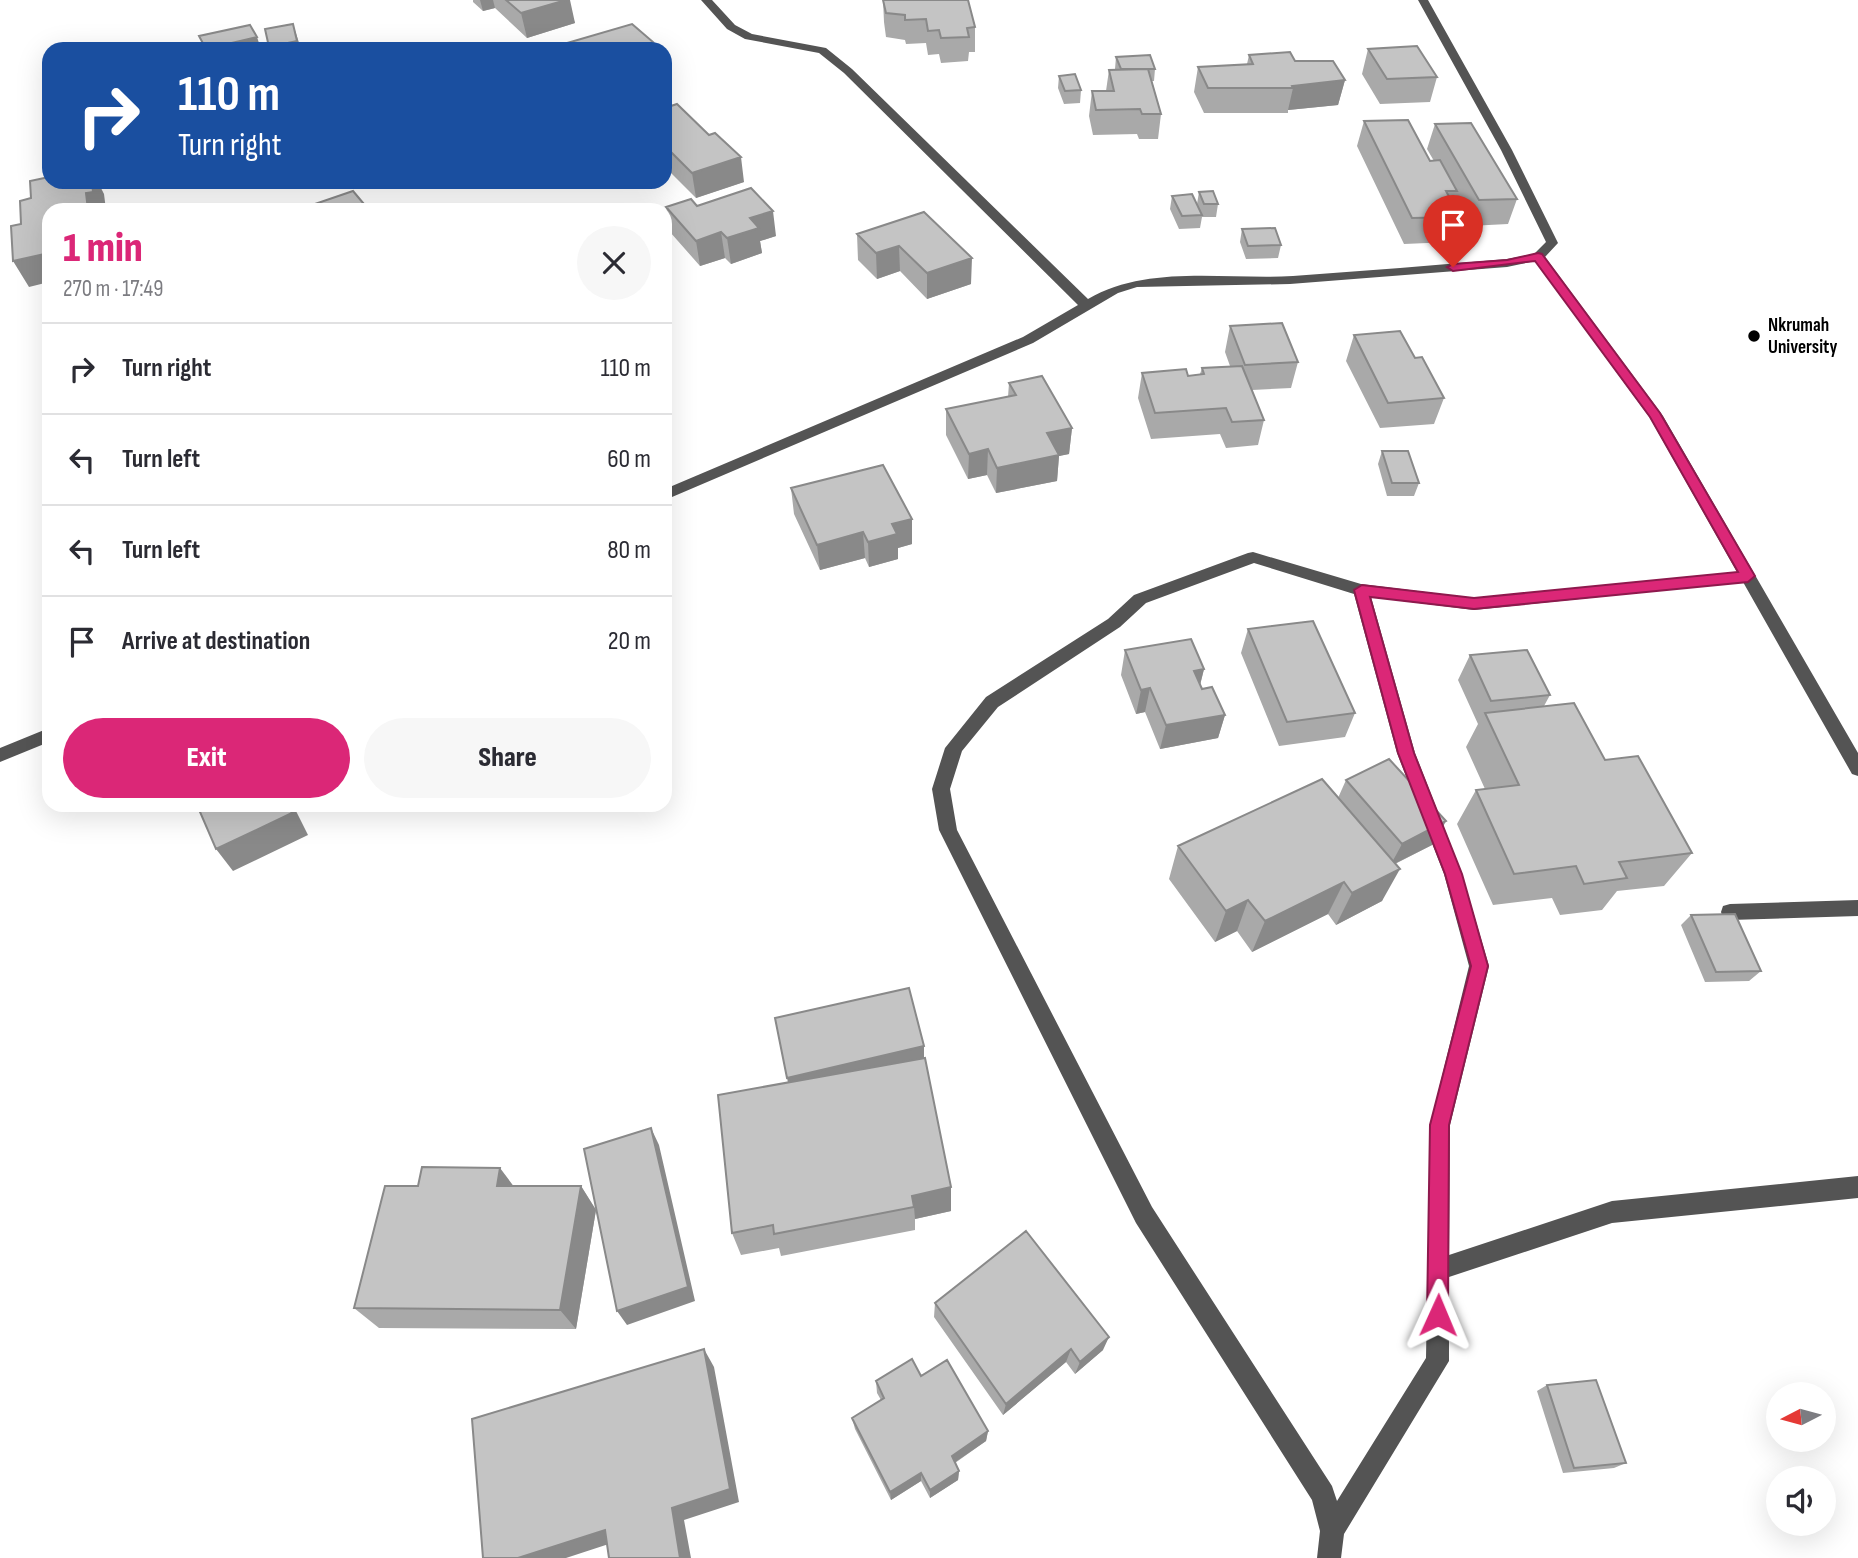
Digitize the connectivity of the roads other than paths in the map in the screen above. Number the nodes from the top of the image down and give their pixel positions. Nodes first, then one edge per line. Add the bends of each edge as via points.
1 (706, 0) edge
2 (1423, 0) edge
3 (1538, 257) junction
4 (1088, 307) junction
5 (672, 492) edge
6 (1748, 576) junction
7 (1362, 590) junction
8 (42, 738) edge
9 (0, 755) edge
10 (1858, 769) edge
11 (1858, 908) edge
12 (1730, 912) edge
13 (1858, 1187) edge
14 (1438, 1270) junction
15 (1332, 1531) junction
16 (1329, 1558) edge

1 - 4 street via 731,27 749,37 822,50
2 - 3 street via 1552,243
3 - 4 street via 1290,280 1136,283 1113,289
3 - 6 street via 1656,416
4 - 5 street via 1028,340
6 - 7 street via 1474,604
6 - 10 street
7 - 14 street via 1406,753 1453,874 1479,966 1440,1125
7 - 15 street via 1253,557 1140,599 1114,623 992,702 954,748 941,789 948,830 1144,1215 1323,1495
8 - 9 street
11 - 12 street
13 - 14 street via 1612,1212
14 - 15 street via 1437,1361
15 - 16 street

